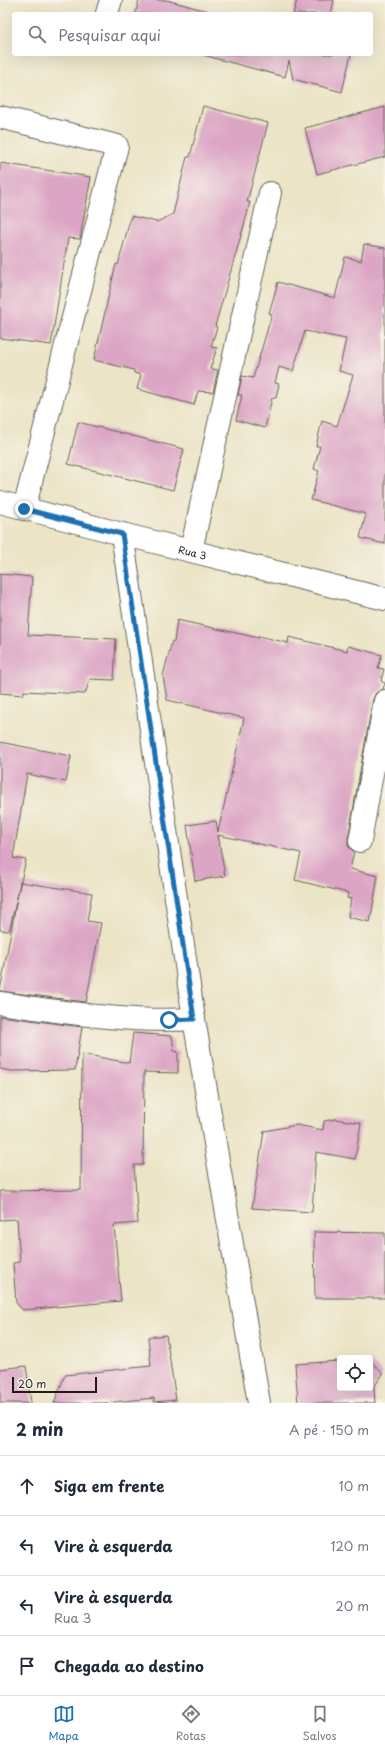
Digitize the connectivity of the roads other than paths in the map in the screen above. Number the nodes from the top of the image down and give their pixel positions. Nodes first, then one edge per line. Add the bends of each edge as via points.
1 (0, 117) edge
2 (270, 193) dead end
3 (0, 502) edge
4 (24, 509) junction
5 (122, 534) junction
6 (191, 551) junction
7 (385, 599) edge
8 (385, 701) edge
9 (360, 841) dead end
10 (0, 1003) edge
11 (194, 1019) junction
12 (259, 1403) edge

1 - 4 street via 117,146
2 - 6 street
3 - 4 street, Rua 3
4 - 5 street, Rua 3
5 - 6 street, Rua 3
5 - 11 street
6 - 7 street, Rua 3
8 - 9 street
10 - 11 street via 86,1015
11 - 12 street

